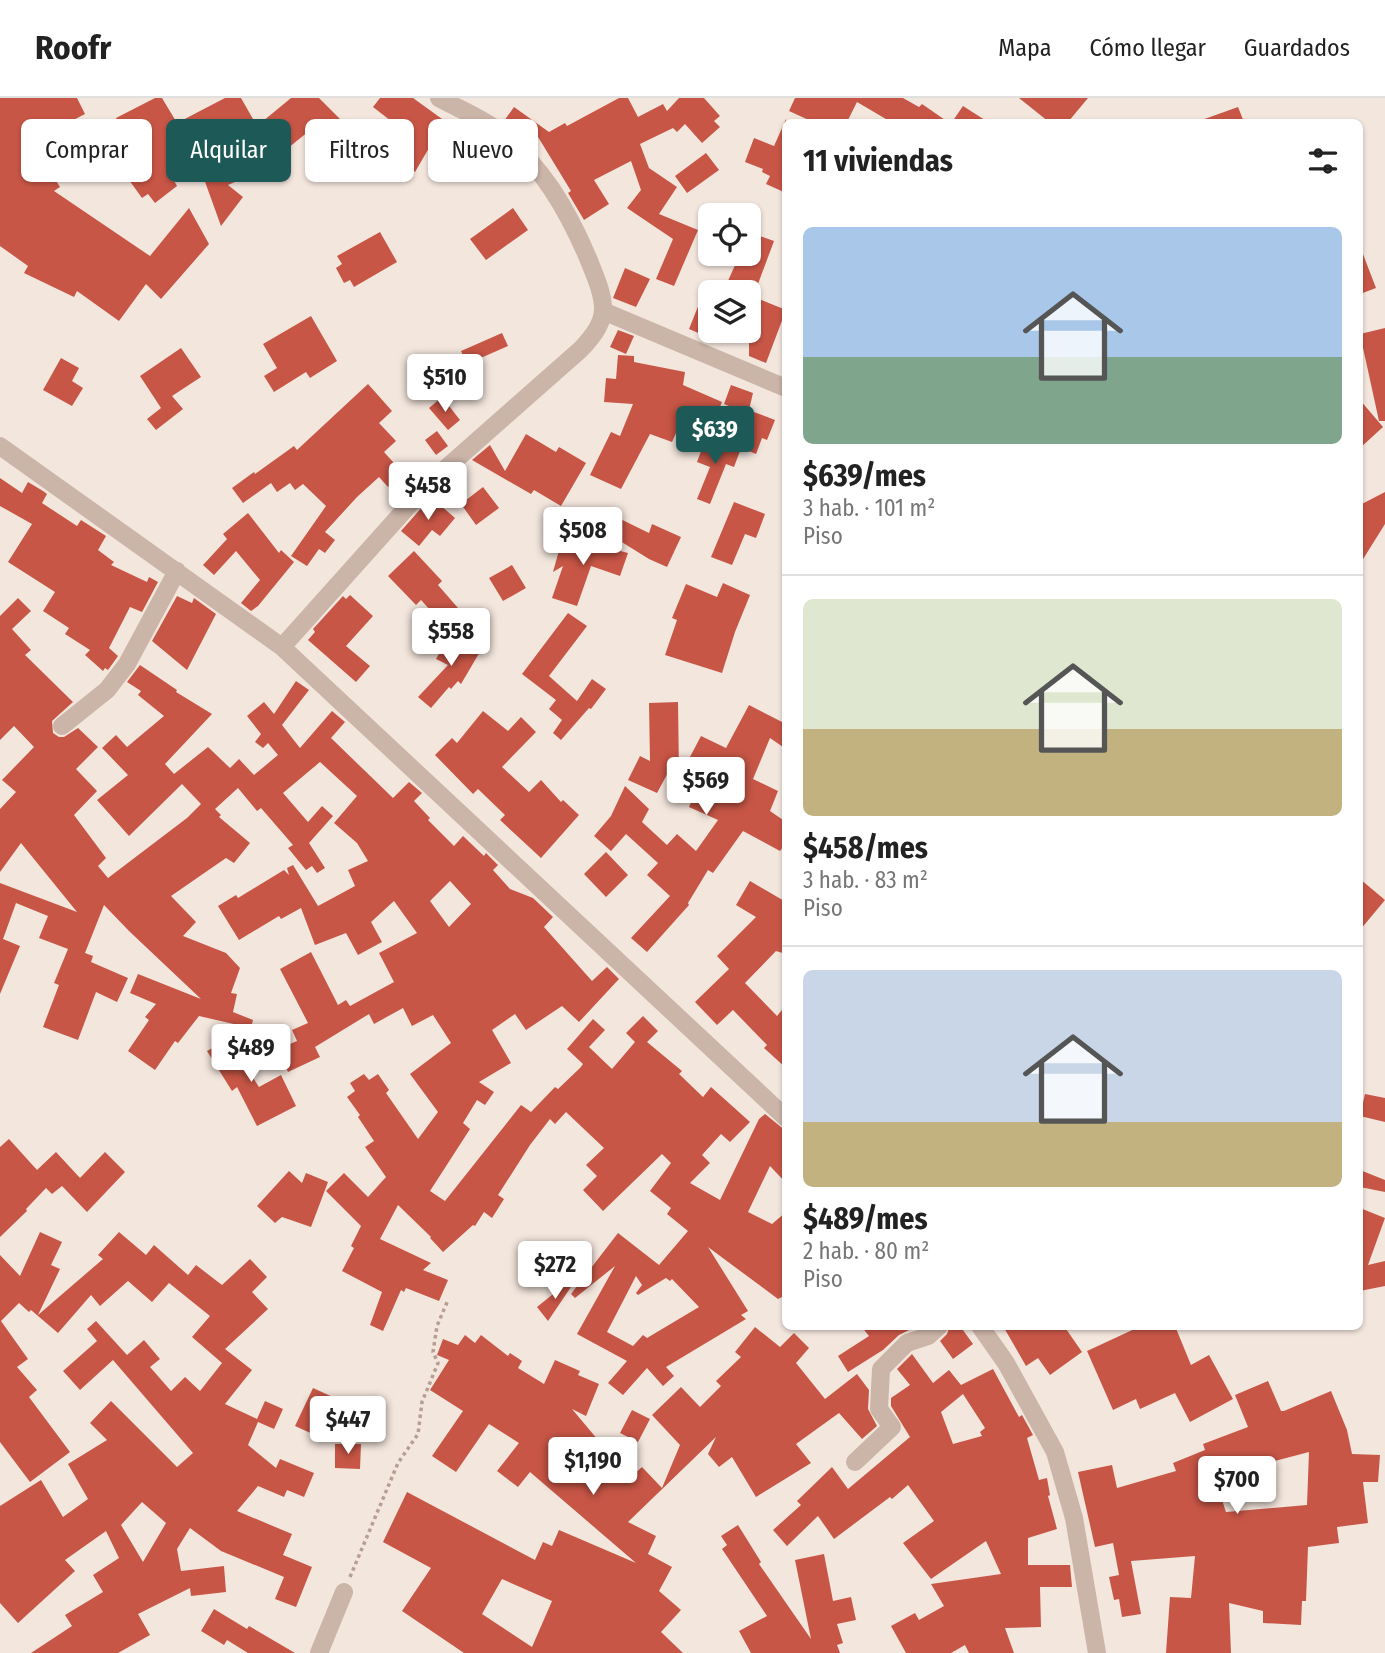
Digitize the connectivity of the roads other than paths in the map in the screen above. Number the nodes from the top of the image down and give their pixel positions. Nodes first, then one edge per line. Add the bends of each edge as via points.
1 (439, 98) edge
2 (603, 311) junction
3 (782, 386) edge
4 (0, 446) edge
5 (177, 571) junction
6 (282, 647) junction
7 (62, 726) dead end
8 (782, 1114) edge
9 (935, 1330) edge
10 (983, 1330) edge
11 (855, 1462) dead end
12 (344, 1592) road end
13 (320, 1653) edge
14 (1097, 1653) edge

1 - 2 street via 499,132 556,192 598,284
2 - 3 street
2 - 6 street via 594,335 580,350 427,485
4 - 5 street
5 - 6 street
5 - 7 street via 120,673 107,690
6 - 8 street
9 - 11 street via 908,1343 881,1369 879,1409 891,1427
10 - 14 street via 1055,1452 1074,1518
12 - 13 street

